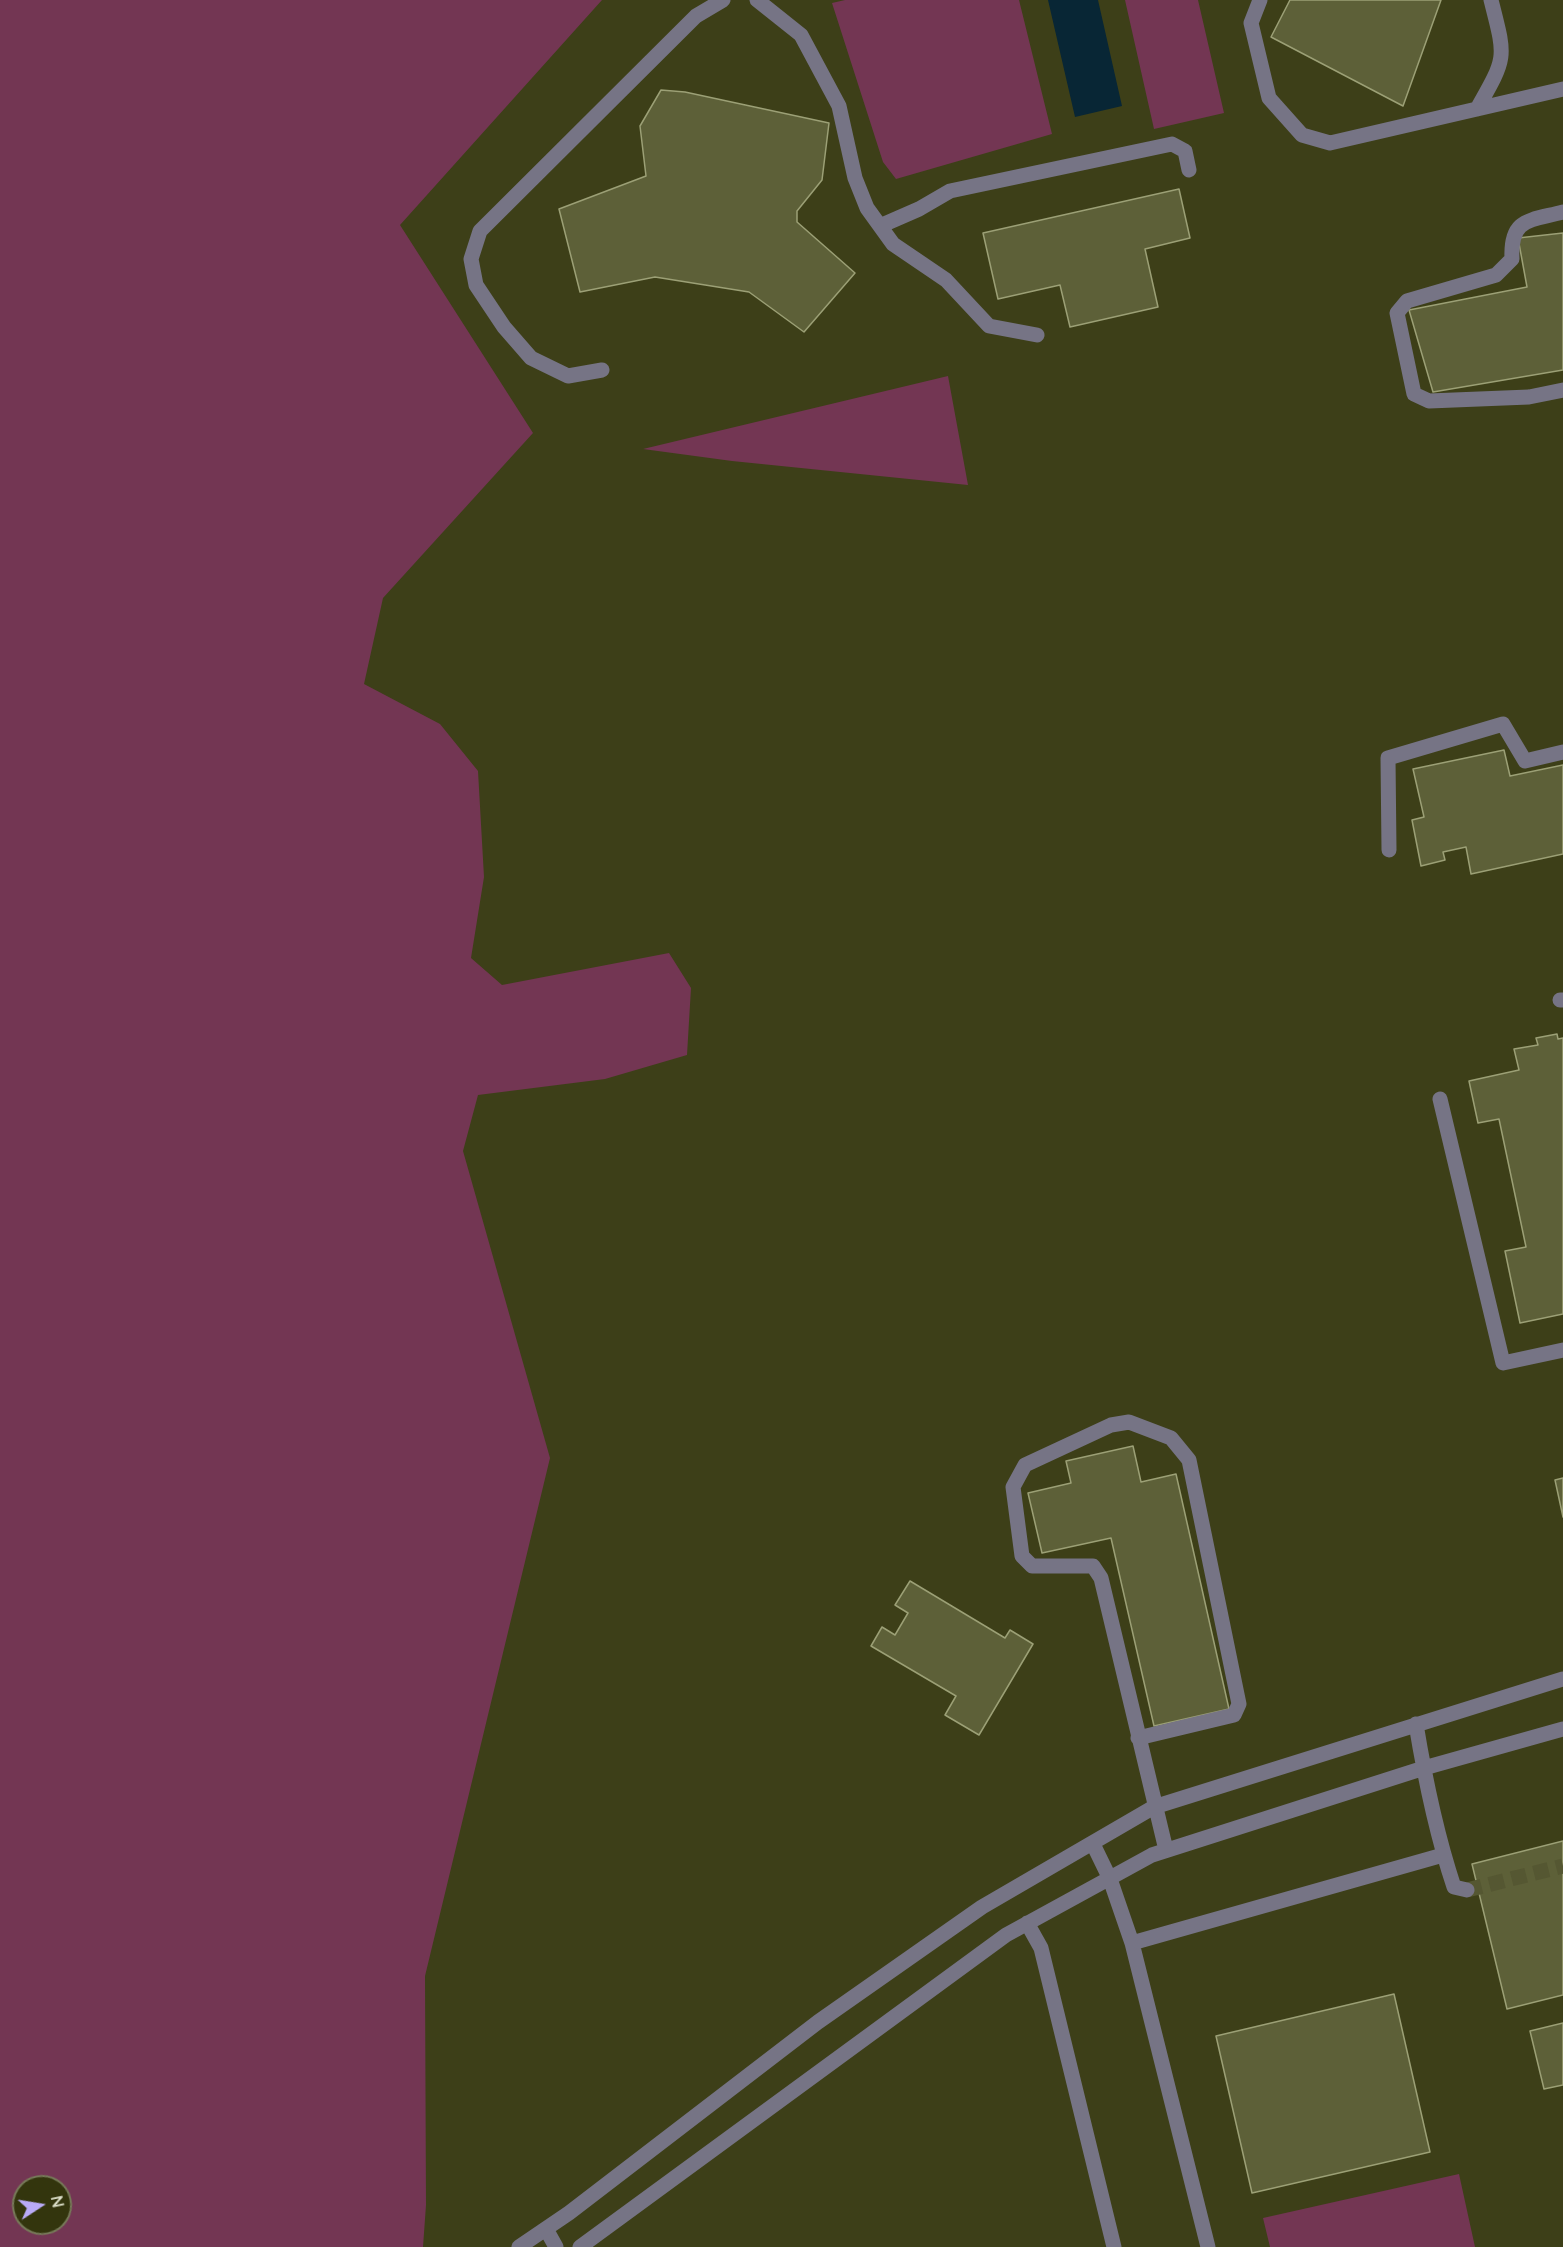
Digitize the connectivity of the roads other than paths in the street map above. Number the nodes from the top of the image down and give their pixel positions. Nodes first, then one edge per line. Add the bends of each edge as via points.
1 (723, 0) edge
2 (757, 0) edge
3 (1260, 0) edge
4 (1491, 0) edge
5 (1563, 89) edge
6 (1477, 109) junction
7 (1189, 170) dead end
8 (1563, 212) edge
9 (880, 226) junction
10 (1037, 335) dead end
11 (602, 370) dead end
12 (1563, 390) edge
13 (1563, 752) edge
14 (1389, 850) dead end
15 (1440, 1099) dead end
16 (1563, 1350) edge
17 (1563, 1679) edge
18 (1416, 1724) junction
19 (1563, 1729) edge
20 (1138, 1738) junction
21 (1424, 1768) junction
22 (1154, 1807) junction
23 (1093, 1844) junction
24 (1166, 1850) junction
25 (1443, 1855) junction
26 (1110, 1879) junction
27 (1467, 1890) dead end
28 (1027, 1923) junction
29 (1132, 1943) junction
30 (546, 2229) junction
31 (519, 2247) edge
32 (556, 2247) edge
33 (580, 2247) edge
34 (1114, 2247) edge
35 (1208, 2247) edge

1 - 11 street via 696,16 480,231 471,259 476,285 531,358 568,376
2 - 9 street via 801,35 838,106 855,178 867,208
3 - 6 street via 1251,23 1269,98 1302,135 1330,143
4 - 6 street via 1503,47 1501,67
5 - 6 street
7 - 9 street via 1185,151 1172,144 950,191
8 - 12 street via 1522,223 1511,238 1512,259 1496,275 1407,301 1397,313 1414,394 1440,400 1529,397
9 - 10 street via 893,244 946,280 989,326
13 - 14 street via 1525,761 1503,724 1388,758
15 - 16 street via 1503,1363
17 - 18 street
18 - 21 street
18 - 22 street
19 - 21 street
20 - 20 street via 1101,1578 1093,1566 1032,1566 1022,1556 1013,1487 1025,1465 1111,1425 1129,1422 1171,1438 1189,1460 1239,1704 1234,1715
20 - 22 street
21 - 24 street
21 - 25 street
22 - 23 street
22 - 24 street
23 - 26 street
23 - 30 street via 982,1907 856,1995
24 - 26 street
25 - 27 street via 1454,1887
25 - 29 street
26 - 28 street
26 - 29 street
28 - 33 street
28 - 34 street via 1041,1948
29 - 35 street
30 - 31 street
30 - 32 street

